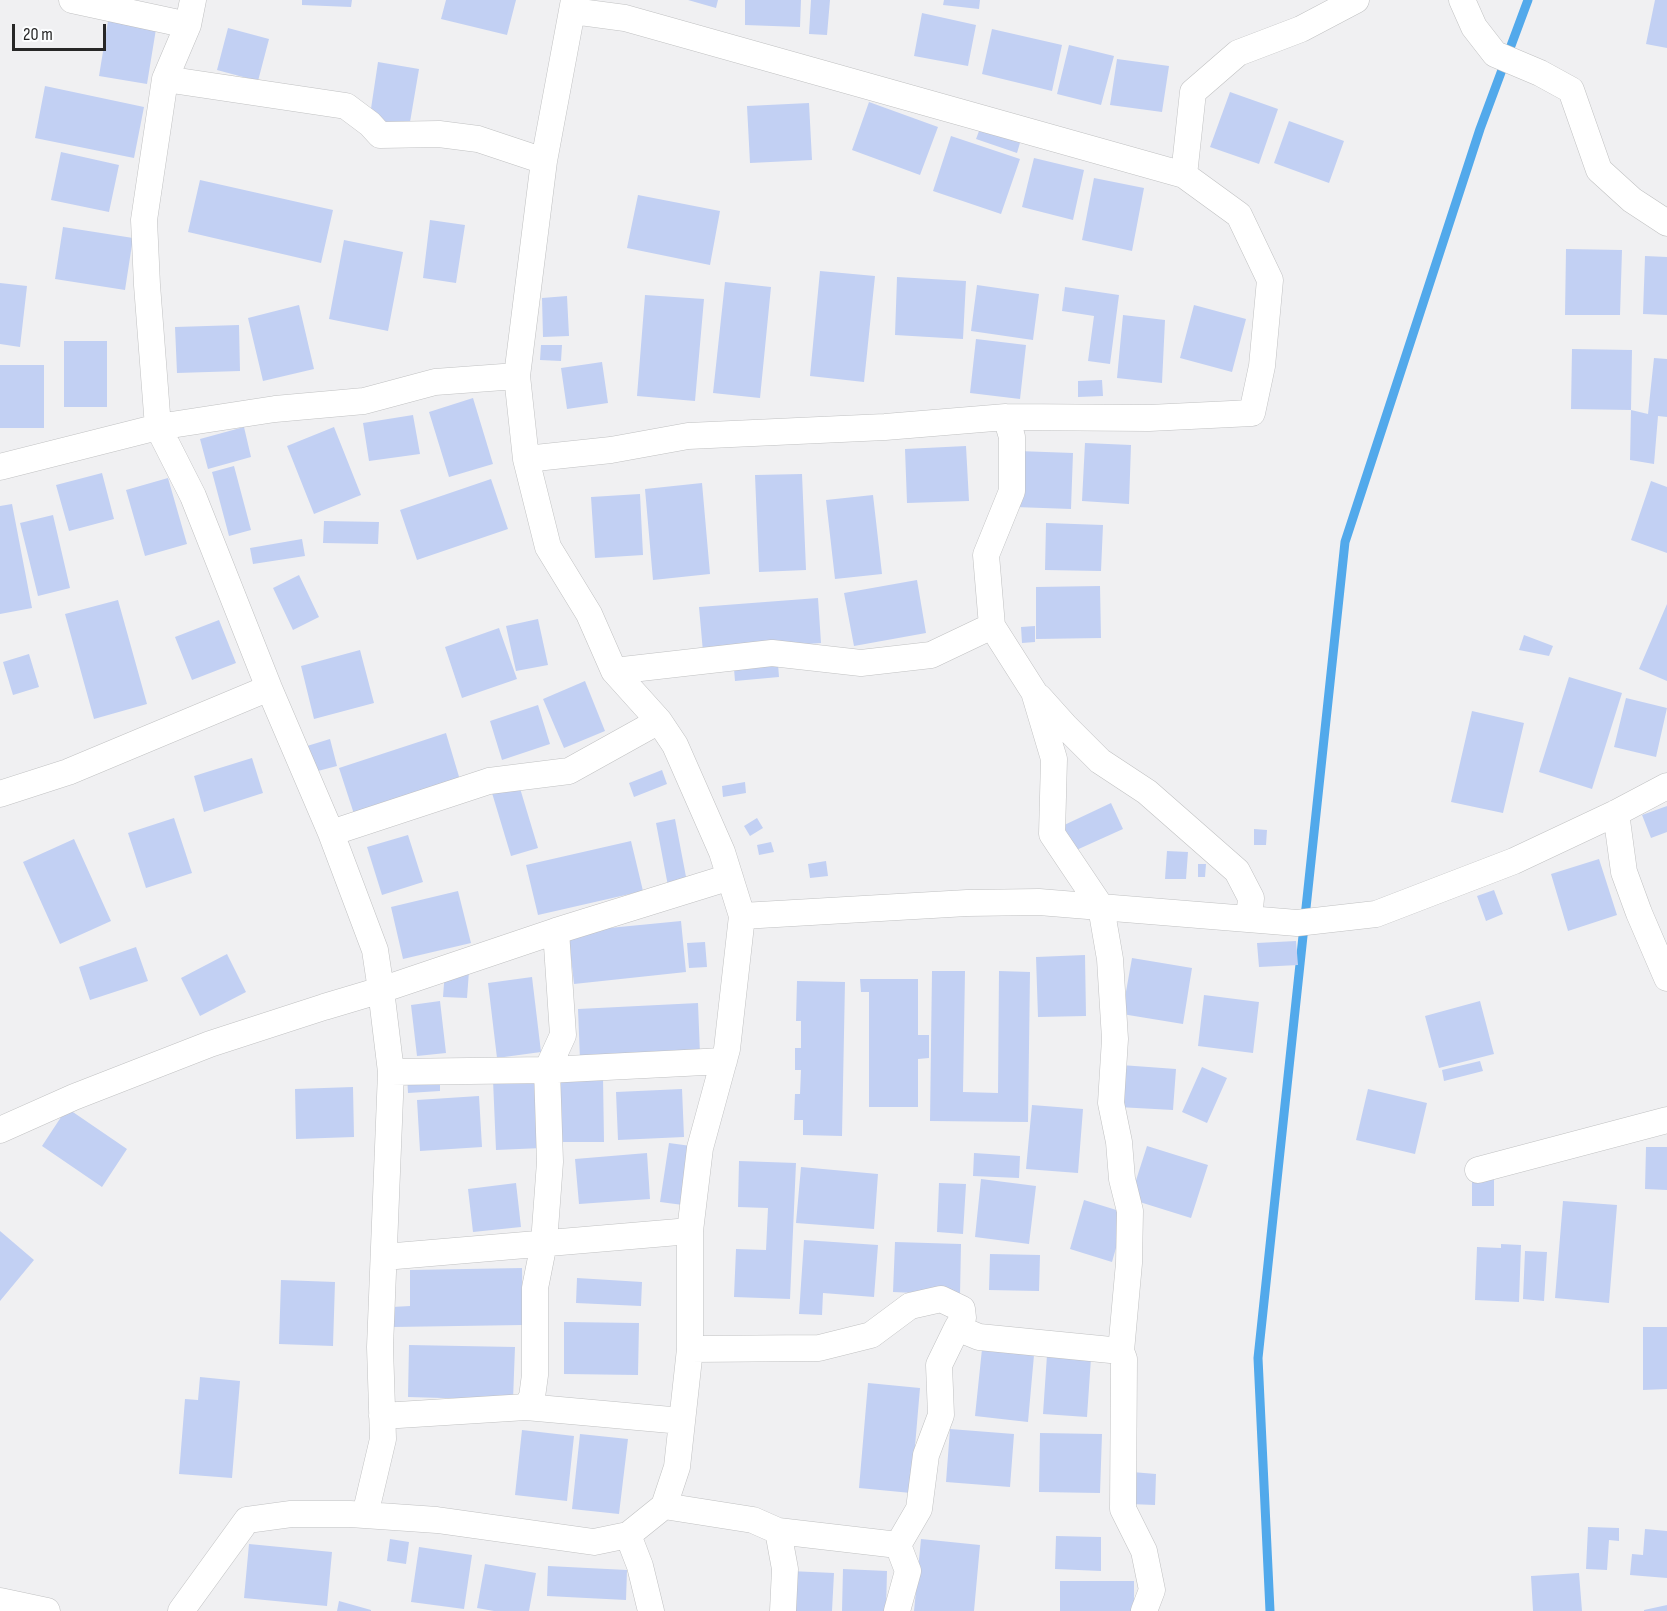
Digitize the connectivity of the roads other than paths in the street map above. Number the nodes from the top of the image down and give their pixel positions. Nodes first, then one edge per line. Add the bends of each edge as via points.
1 (72, 0) edge
2 (1356, 0) edge
3 (1462, 0) edge
4 (573, 6) edge
5 (191, 12) edge
6 (165, 79) junction
7 (544, 161) junction
8 (1184, 175) junction
9 (1667, 223) edge
10 (517, 376) junction
11 (1006, 417) junction
12 (158, 427) junction
13 (526, 459) junction
14 (0, 467) edge
15 (992, 626) junction
16 (614, 671) junction
17 (269, 688) junction
18 (1034, 692) junction
19 (659, 721) junction
20 (1667, 786) edge
21 (0, 794) edge
22 (1616, 813) junction
23 (331, 833) junction
24 (730, 877) junction
25 (1101, 907) junction
26 (742, 916) junction
27 (1249, 919) junction
28 (556, 931) junction
29 (1667, 978) edge
30 (381, 990) junction
31 (724, 1060) junction
32 (547, 1070) junction
33 (392, 1072) junction
34 (1667, 1120) edge
35 (0, 1130) edge
36 (1478, 1170) dead end
37 (690, 1231) junction
38 (544, 1244) junction
39 (384, 1257) junction
40 (957, 1329) junction
41 (690, 1349) junction
42 (1121, 1351) junction
43 (526, 1407) junction
44 (382, 1416) junction
45 (682, 1421) junction
46 (664, 1506) junction
47 (365, 1515) junction
48 (778, 1531) junction
49 (628, 1535) junction
50 (898, 1545) junction
51 (0, 1600) edge
52 (650, 1610) edge
53 (47, 1611) edge
54 (180, 1611) edge
55 (783, 1611) edge
56 (897, 1611) edge
57 (1144, 1611) edge

1 - 5 street
2 - 8 street via 1301,29 1238,53 1193,92
3 - 9 street via 1474,27 1495,54 1571,90 1599,170 1632,200
4 - 7 street
4 - 8 street
5 - 6 street
6 - 7 street via 345,106 380,135 439,134 478,139
6 - 12 street via 144,220
7 - 10 street
8 - 11 street via 1239,215 1270,280 1262,366 1252,412 1149,418
10 - 12 street via 435,382 364,401 275,408
10 - 13 street
11 - 13 street via 688,436 611,450
11 - 15 street via 1012,437 1012,491 986,555
12 - 14 street
12 - 17 street via 193,496
13 - 16 street via 548,546 589,614
15 - 16 street via 932,655 861,663 772,653
15 - 18 street
16 - 19 street
17 - 21 street via 68,772
17 - 23 street
18 - 25 street via 1054,759 1052,834
18 - 27 street via 1100,762 1147,792 1238,871 1251,898
19 - 23 street via 569,771 489,781
19 - 24 street via 675,745
20 - 22 street
22 - 27 street via 1514,861 1376,914 1297,923
22 - 29 street via 1624,872
23 - 30 street via 375,951
24 - 26 street
24 - 28 street
25 - 26 street via 1039,902 967,903
25 - 27 street
25 - 42 street via 1110,959 1115,1039 1111,1103 1130,1211
26 - 31 street
28 - 30 street
28 - 32 street via 563,1035
30 - 33 street
30 - 35 street via 210,1044
31 - 32 street
31 - 37 street via 700,1148
32 - 33 street
32 - 38 street via 550,1161
33 - 39 street
34 - 36 street
37 - 38 street
37 - 41 street
38 - 39 street
38 - 43 street via 535,1288 535,1375 532,1397
39 - 44 street
40 - 41 street via 963,1318 962,1309 941,1299 910,1306 871,1335 819,1348
40 - 42 street via 979,1337
40 - 50 street via 939,1365 941,1415 926,1455 919,1509
41 - 45 street
42 - 57 street via 1123,1509 1144,1551 1152,1590
43 - 44 street
43 - 45 street
44 - 47 street via 383,1439
45 - 46 street via 677,1467
46 - 48 street via 753,1520
46 - 49 street
47 - 49 street via 437,1520 594,1542
47 - 54 street via 291,1514 246,1520
48 - 50 street
48 - 55 street via 785,1569
49 - 52 street
50 - 56 street via 908,1571
51 - 53 street

